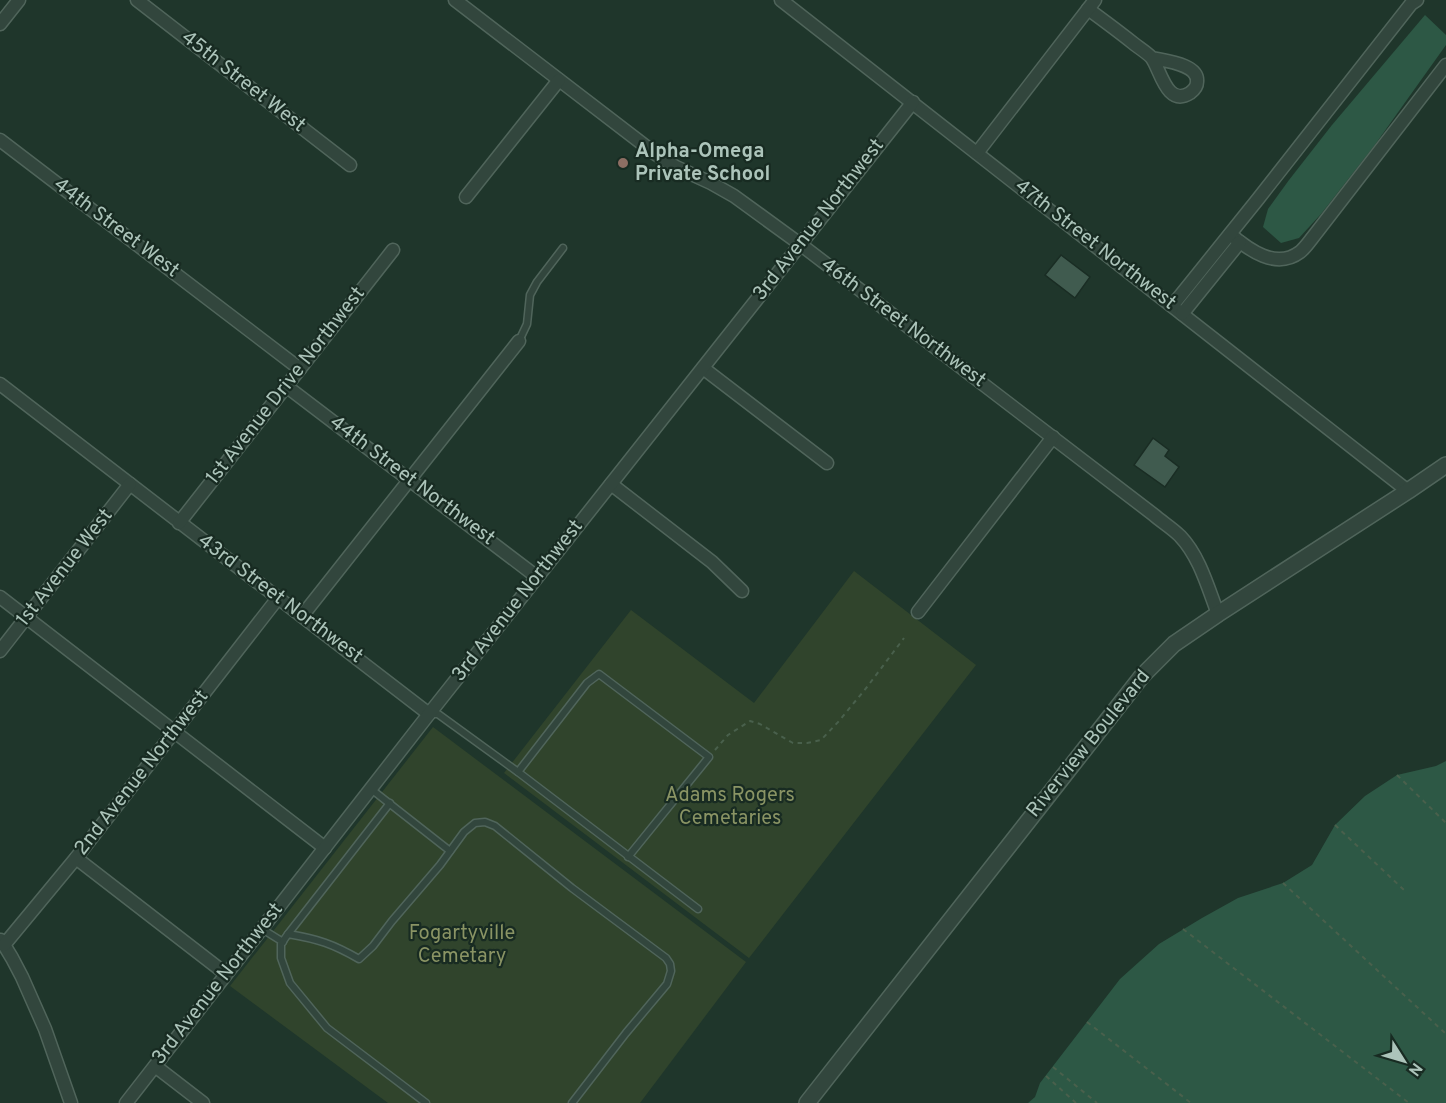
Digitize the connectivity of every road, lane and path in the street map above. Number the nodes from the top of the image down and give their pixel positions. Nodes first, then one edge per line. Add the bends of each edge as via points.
1 (19, 0) edge
2 (137, 0) edge
3 (455, 0) edge
4 (781, 0) edge
5 (1417, 0) edge
6 (1092, 4) edge
7 (0, 24) edge
8 (1152, 58) dead end
9 (1446, 65) edge
10 (559, 80) junction
11 (913, 102) junction
12 (0, 140) edge
13 (977, 153) junction
14 (350, 165) dead end
15 (466, 196) dead end
16 (1235, 238) junction
17 (800, 244) junction
18 (563, 248) dead end
19 (393, 250) dead end
20 (1177, 310) junction
21 (519, 341) joint
22 (703, 368) junction
23 (300, 369) junction
24 (0, 384) edge
25 (286, 386) junction
26 (1053, 437) junction
27 (827, 463) dead end
28 (1446, 465) edge
29 (410, 480) junction
30 (130, 484) junction
31 (611, 484) junction
32 (1408, 491) junction
33 (180, 523) junction
34 (537, 576) junction
35 (742, 591) dead end
36 (0, 597) edge
37 (278, 598) junction
38 (918, 612) dead end
39 (1218, 614) junction
40 (302, 616) junction
41 (26, 617) junction
42 (904, 638) dead end
43 (0, 651) edge
44 (429, 714) junction
45 (175, 732) junction
46 (709, 757) junction
47 (518, 772) junction
48 (1397, 776) dead end
49 (371, 789) junction
50 (390, 803) junction
51 (1446, 824) edge
52 (1335, 825) dead end
53 (325, 848) junction
54 (450, 851) junction
55 (628, 857) junction
56 (76, 858) junction
57 (1283, 884) dead end
58 (1404, 890) dead end
59 (698, 909) dead end
60 (261, 928) junction
61 (1183, 929) dead end
62 (288, 934) junction
63 (2, 942) edge
64 (283, 942) junction
65 (226, 974) junction
66 (1087, 1022) dead end
67 (1446, 1032) edge
68 (155, 1066) junction
69 (1053, 1067) dead end
70 (1046, 1076) dead end
71 (72, 1103) edge
72 (126, 1103) edge
73 (203, 1103) edge
74 (426, 1103) edge
75 (572, 1103) edge
76 (807, 1103) edge
77 (1076, 1103) edge
78 (1096, 1103) edge
79 (1191, 1103) edge
80 (1409, 1103) edge

1 - 7 street
2 - 14 street, 45th Street West
3 - 10 street, 46th Street Northwest
4 - 11 street, 47th Street Northwest
5 - 16 street
6 - 8 street
6 - 13 street
9 - 16 street via 1300,251 1286,258 1270,258
10 - 15 street
10 - 17 street, 46th Street Northwest via 657,155 734,196
11 - 13 street, 47th Street Northwest
11 - 17 street, 3rd Avenue Northwest
12 - 23 street, 44th Street West
13 - 20 street, 47th Street Northwest
16 - 20 street
17 - 22 street, 3rd Avenue Northwest
17 - 26 street, 46th Street Northwest
18 - 21 lane via 530,296 527,324
19 - 23 street, 1st Avenue Drive Northwest
20 - 32 street, 47th Street Northwest
21 - 29 street
22 - 27 street
22 - 31 street, 3rd Avenue Northwest
23 - 25 street, 1st Avenue Drive Northwest
24 - 30 street, 43rd Street Northwest
25 - 29 street, 44th Street Northwest
25 - 33 street, 1st Avenue Drive Northwest
26 - 38 street
26 - 39 street, 46th Street Northwest via 1179,536 1197,562
28 - 32 street, Riverview Boulevard
29 - 34 street, 44th Street Northwest
29 - 40 street
30 - 33 street, 43rd Street Northwest
30 - 41 street, 1st Avenue West
31 - 34 street, 3rd Avenue Northwest
31 - 35 street via 712,562
32 - 39 street, Riverview Boulevard
33 - 37 street, 43rd Street Northwest
34 - 44 street, 3rd Avenue Northwest
36 - 41 street
37 - 40 street, 43rd Street Northwest
37 - 45 street, 2nd Avenue Northwest
39 - 76 street, Riverview Boulevard via 1174,644 1142,676
40 - 44 street, 43rd Street Northwest
41 - 43 street, 1st Avenue West
41 - 45 street
42 - 46 path via 821,740 793,743 750,721 728,735
44 - 47 lane via 438,714
44 - 49 street, 3rd Avenue Northwest
45 - 53 street
45 - 56 street, 2nd Avenue Northwest
46 - 47 lane via 599,674 587,683
46 - 55 lane
47 - 55 lane
48 - 51 path
49 - 50 lane
49 - 53 street, 3rd Avenue Northwest
50 - 54 lane
50 - 62 lane
52 - 58 path
53 - 60 street, 3rd Avenue Northwest
54 - 62 lane via 359,959 327,942
54 - 75 lane via 475,823 495,826 670,964 667,984
55 - 59 lane
56 - 63 street, 2nd Avenue Northwest
56 - 65 street
57 - 67 path
60 - 64 lane
60 - 65 street, 3rd Avenue Northwest
61 - 80 path
62 - 64 lane
63 - 71 street via 45,1029
64 - 74 lane via 281,958 290,983 316,1016
65 - 68 street, 3rd Avenue Northwest
66 - 79 path
68 - 72 street, 3rd Avenue Northwest
68 - 73 street
69 - 78 path
70 - 77 path

